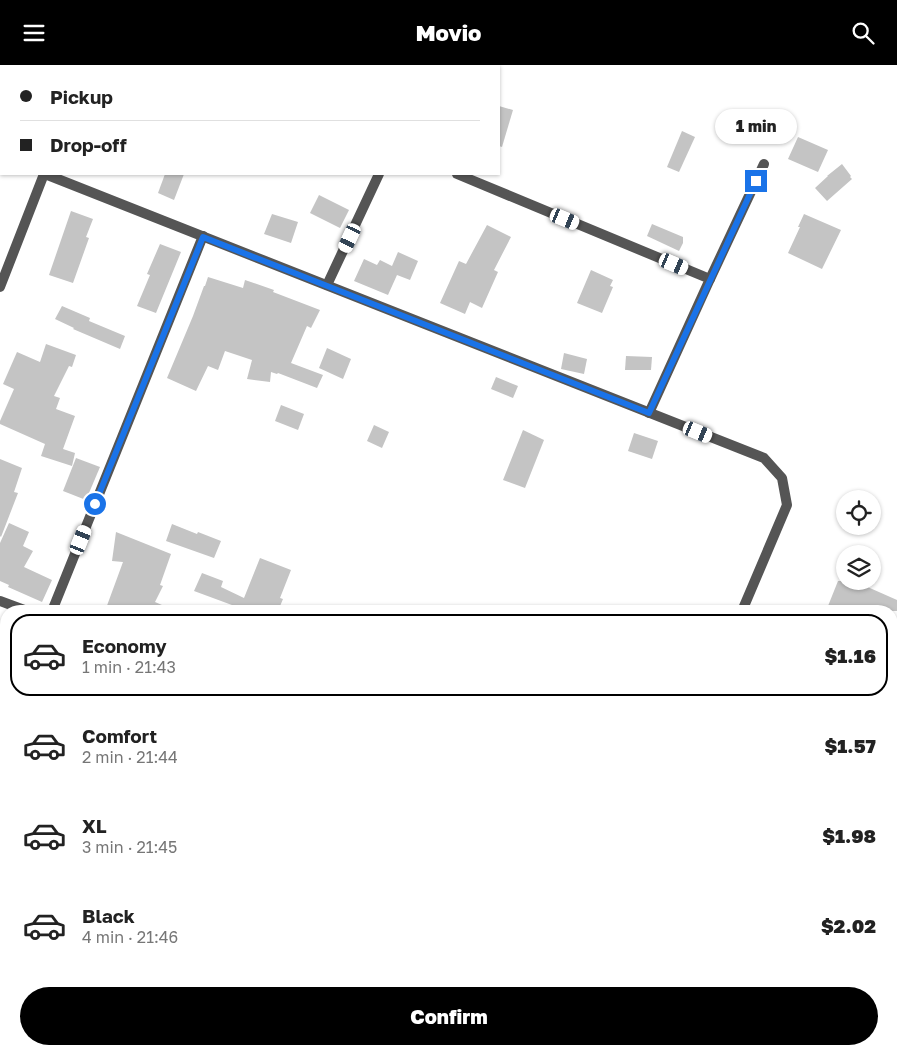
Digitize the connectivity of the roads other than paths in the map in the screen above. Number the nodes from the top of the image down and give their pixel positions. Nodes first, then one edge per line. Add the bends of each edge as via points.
1 (764, 164) dead end
2 (50, 175) edge
3 (379, 175) edge
4 (459, 175) edge
5 (203, 237) junction
6 (710, 279) junction
7 (327, 285) junction
8 (0, 287) edge
9 (649, 413) junction
10 (54, 605) edge
11 (744, 605) edge

1 - 6 street
2 - 5 street
2 - 8 street
3 - 7 street
4 - 6 street
5 - 7 street
5 - 10 street
6 - 9 street
7 - 9 street
9 - 11 street via 764,458 782,478 786,505

